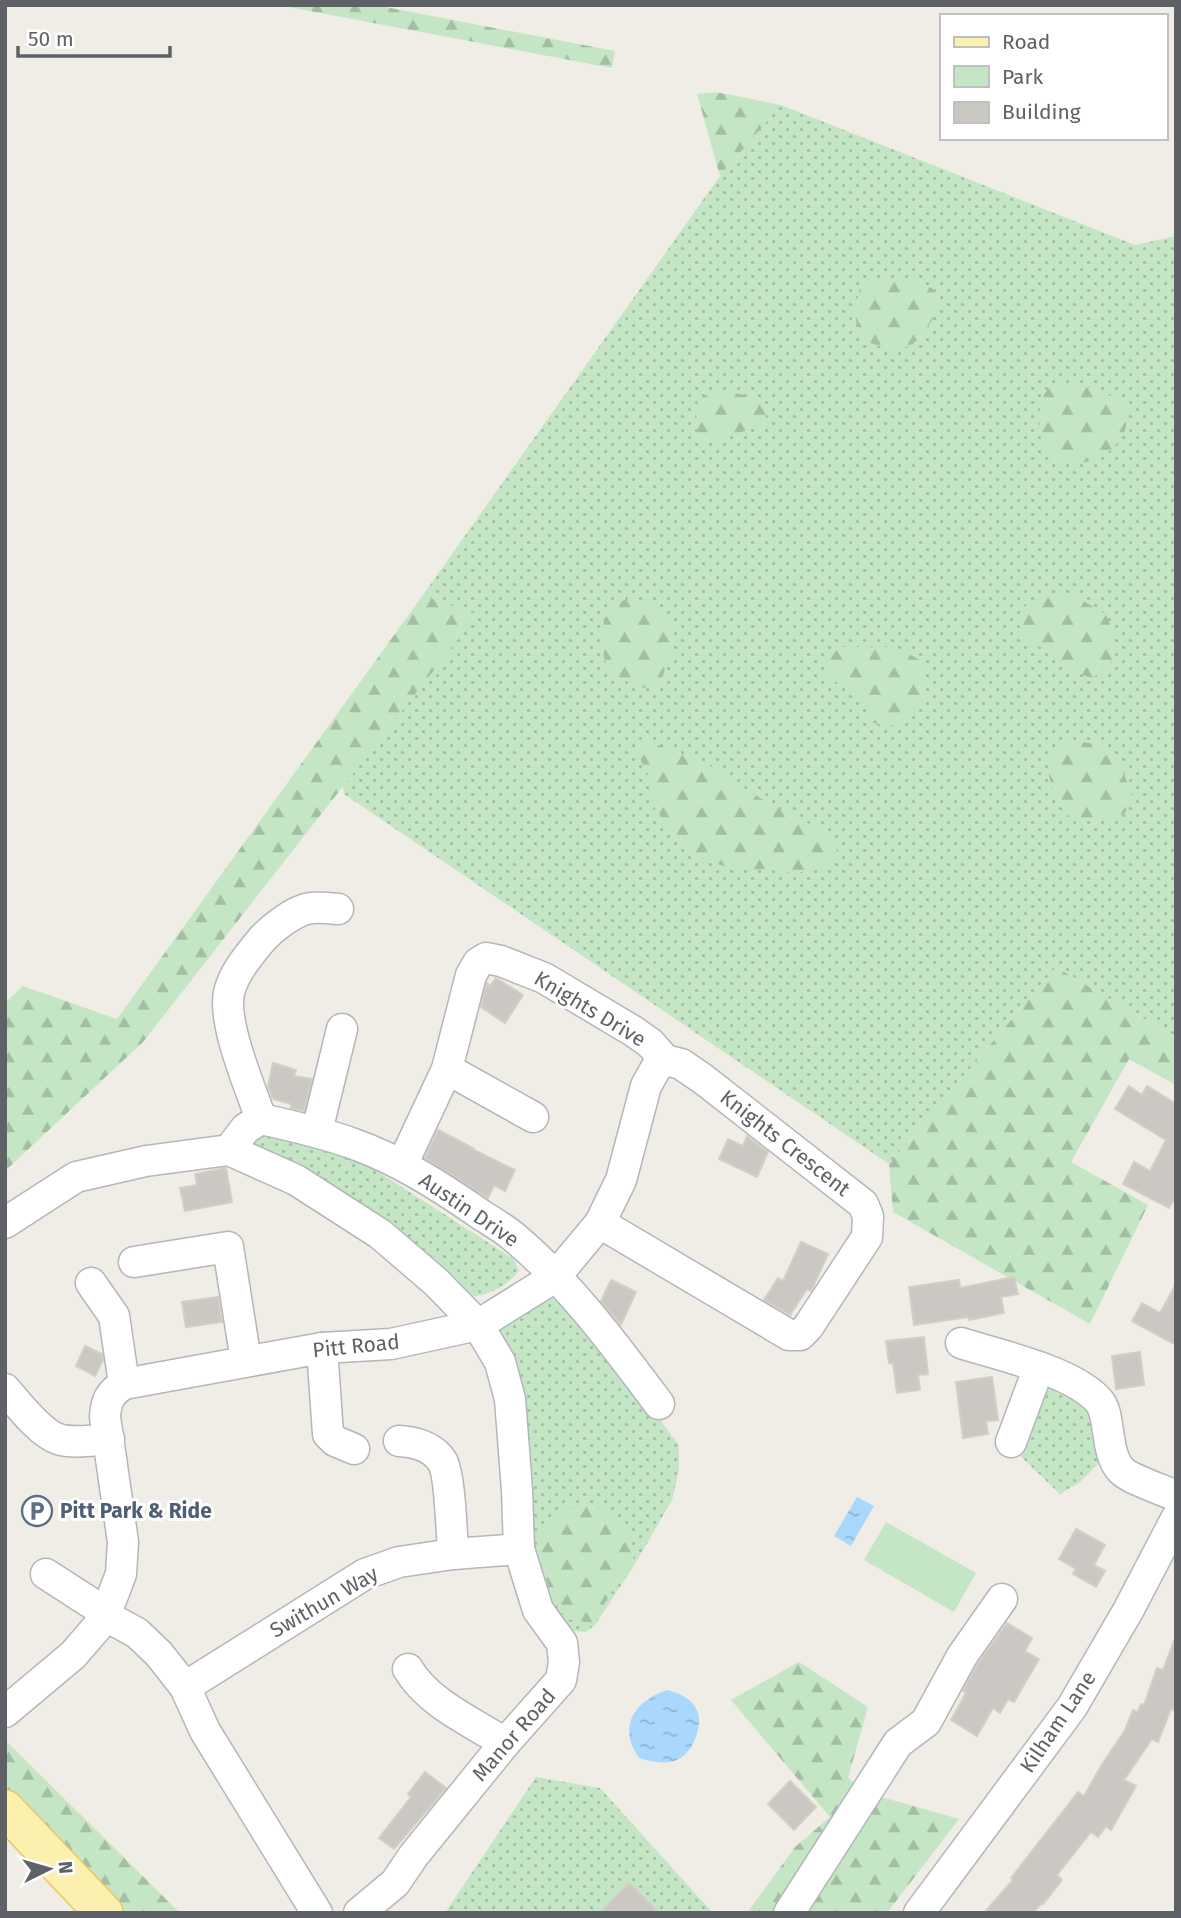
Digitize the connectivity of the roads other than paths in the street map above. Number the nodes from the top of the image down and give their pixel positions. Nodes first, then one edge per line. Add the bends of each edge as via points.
1 (338, 909) dead end
2 (342, 1029) dead end
3 (665, 1060) junction
4 (447, 1069) junction
5 (533, 1117) dead end
6 (261, 1119) junction
7 (317, 1131) junction
8 (229, 1150) junction
9 (402, 1165) junction
10 (5, 1223) edge
11 (600, 1223) junction
12 (134, 1262) dead end
13 (555, 1277) junction
14 (91, 1283) dead end
15 (478, 1325) junction
16 (961, 1343) dead end
17 (322, 1348) junction
18 (246, 1361) junction
19 (1039, 1367) junction
20 (124, 1384) junction
21 (5, 1390) edge
22 (659, 1405) dead end
23 (109, 1439) junction
24 (399, 1441) dead end
25 (1011, 1442) dead end
26 (354, 1450) dead end
27 (1176, 1496) edge
28 (1176, 1519) edge
29 (519, 1549) junction
30 (453, 1554) junction
31 (46, 1574) dead end
32 (1002, 1598) dead end
33 (105, 1613) junction
34 (408, 1669) dead end
35 (185, 1687) junction
36 (5, 1712) edge
37 (505, 1743) junction
38 (5, 1809) edge
39 (104, 1913) edge
40 (317, 1913) edge
41 (359, 1913) edge
42 (789, 1913) edge
43 (919, 1913) edge

1 - 6 street via 309,908 265,936 239,968 229,992 229,1018
2 - 7 street
3 - 4 street, Knights Drive via 650,1042 544,978 486,958 471,975
3 - 11 street, Pitt Road via 646,1086 621,1180
3 - 11 street, Knights Crescent via 681,1064 703,1079 863,1204 868,1216 867,1237 808,1327 800,1335 789,1335
4 - 5 street
4 - 9 street, Knights Drive
6 - 7 street, Austin Drive
6 - 8 street via 246,1128
7 - 9 street, Austin Drive
8 - 10 street via 146,1161 76,1177
8 - 15 street, Manor Road via 296,1180 380,1234
9 - 13 street, Austin Drive via 515,1238
11 - 13 street, Pitt Road
12 - 18 street via 228,1247
13 - 15 street, Pitt Road
13 - 22 street, Austin Drive
14 - 20 street via 114,1316
15 - 17 street, Pitt Road via 391,1344
15 - 29 street, Manor Road via 499,1362 510,1399
16 - 19 street
17 - 18 street, Pitt Road
17 - 26 street via 328,1434
18 - 20 street, Pitt Road
19 - 25 street
19 - 27 street via 1058,1373 1098,1400 1105,1411 1115,1462 1123,1473
20 - 23 street via 106,1404
21 - 23 street via 57,1439
23 - 33 street via 123,1542 121,1574
24 - 30 street via 421,1444 443,1462
28 - 43 street, Kilham Lane via 1072,1707
29 - 30 street, Swithun Way
29 - 37 street, Manor Road via 538,1610 562,1643 564,1662 561,1680
30 - 35 street, Swithun Way via 399,1562 365,1574
31 - 33 street
32 - 42 street via 962,1656 926,1722 898,1743
33 - 35 street via 137,1633
33 - 36 street via 73,1655
34 - 37 street via 443,1705
35 - 40 street via 205,1731
37 - 41 street, Manor Road via 395,1883
38 - 39 main road

